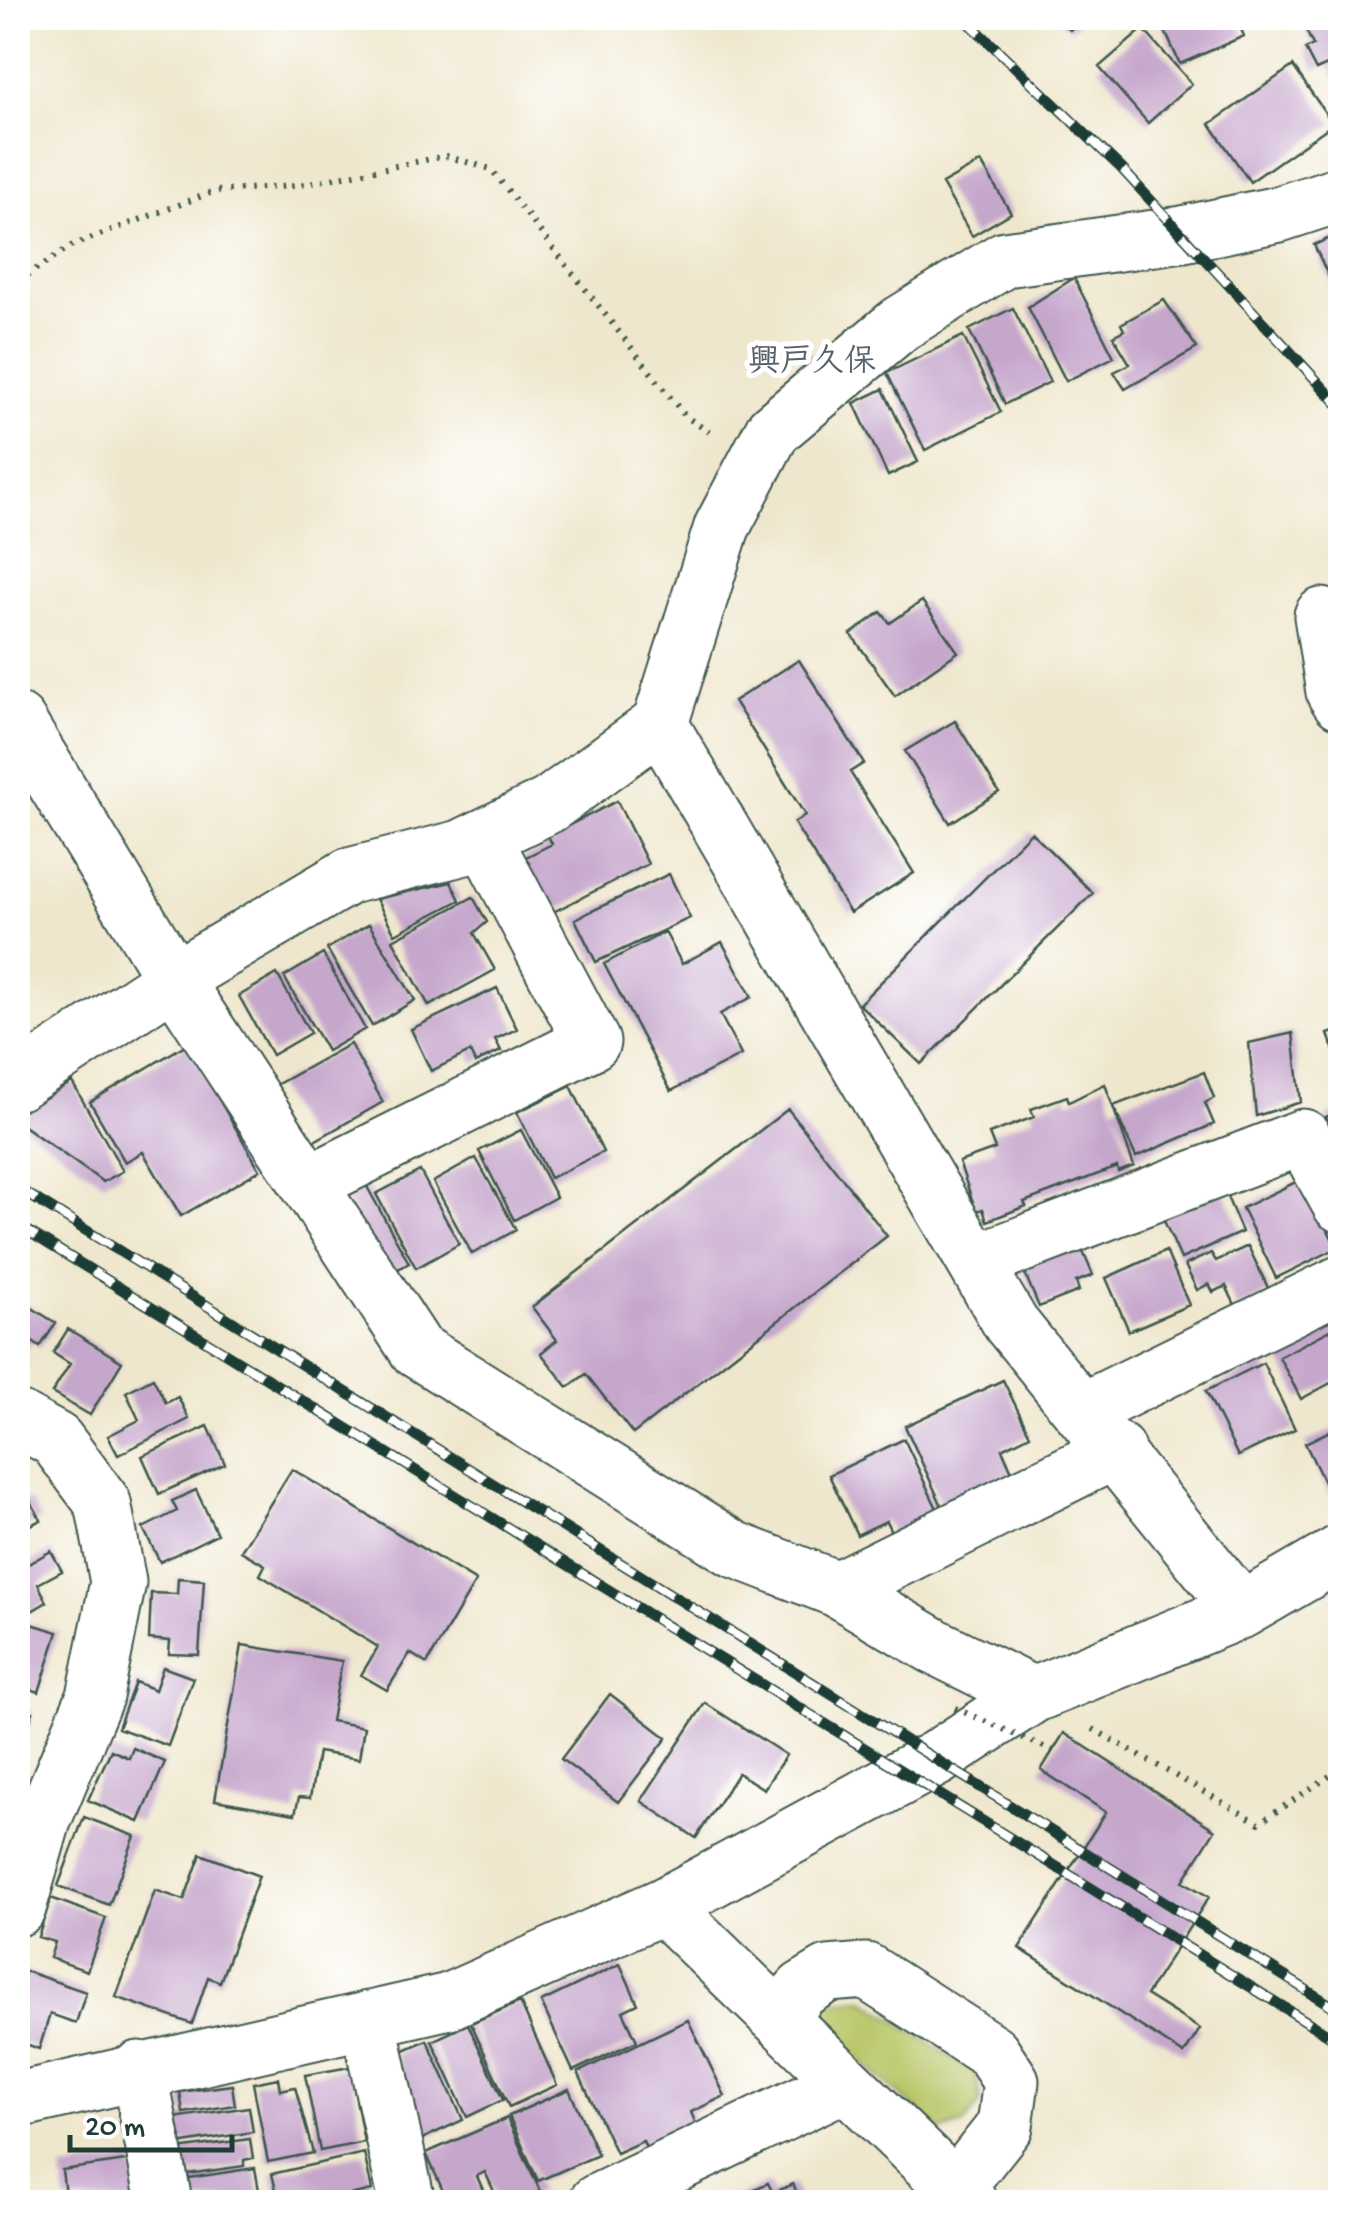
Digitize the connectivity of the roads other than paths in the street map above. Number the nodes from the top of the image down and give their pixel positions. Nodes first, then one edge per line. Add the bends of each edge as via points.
1 (1340, 194) edge
2 (1322, 616) dead end
3 (1340, 701) edge
4 (18, 722) edge
5 (660, 724) junction
6 (483, 837) junction
7 (174, 979) junction
8 (18, 1082) edge
9 (308, 1184) junction
10 (1340, 1204) edge
11 (976, 1262) junction
12 (1340, 1284) edge
13 (18, 1419) edge
14 (1100, 1430) junction
15 (1340, 1553) edge
16 (837, 1589) junction
17 (1242, 1610) junction
18 (1033, 1694) junction
19 (664, 1906) junction
20 (18, 1908) edge
21 (778, 2017) junction
22 (368, 2018) junction
23 (140, 2069) junction
24 (846, 2084) junction
25 (18, 2100) edge
26 (962, 2196) edge
27 (604, 2201) edge
28 (164, 2202) edge
29 (406, 2202) edge

1 - 5 street via 1184,234 1006,259 900,324 773,430 722,527
2 - 3 street
4 - 7 street
5 - 6 street via 549,805
5 - 11 street
6 - 7 street via 349,876
6 - 9 street via 592,1042
7 - 8 street
7 - 9 street
9 - 16 street via 417,1350 734,1549
10 - 11 street via 1303,1137
11 - 14 street via 1011,1324
12 - 14 street
13 - 20 street via 56,1440 103,1502 118,1582 95,1696 43,1820
14 - 16 street
14 - 17 street
15 - 17 street
16 - 18 street
17 - 18 street
18 - 19 street via 937,1758
19 - 21 street
19 - 22 street via 448,2001
21 - 24 street
21 - 26 street via 802,1989 828,1974 866,1971 992,2052 1011,2082 1005,2126
22 - 23 street
22 - 29 street
23 - 25 street
23 - 28 street
24 - 26 street
24 - 27 street

